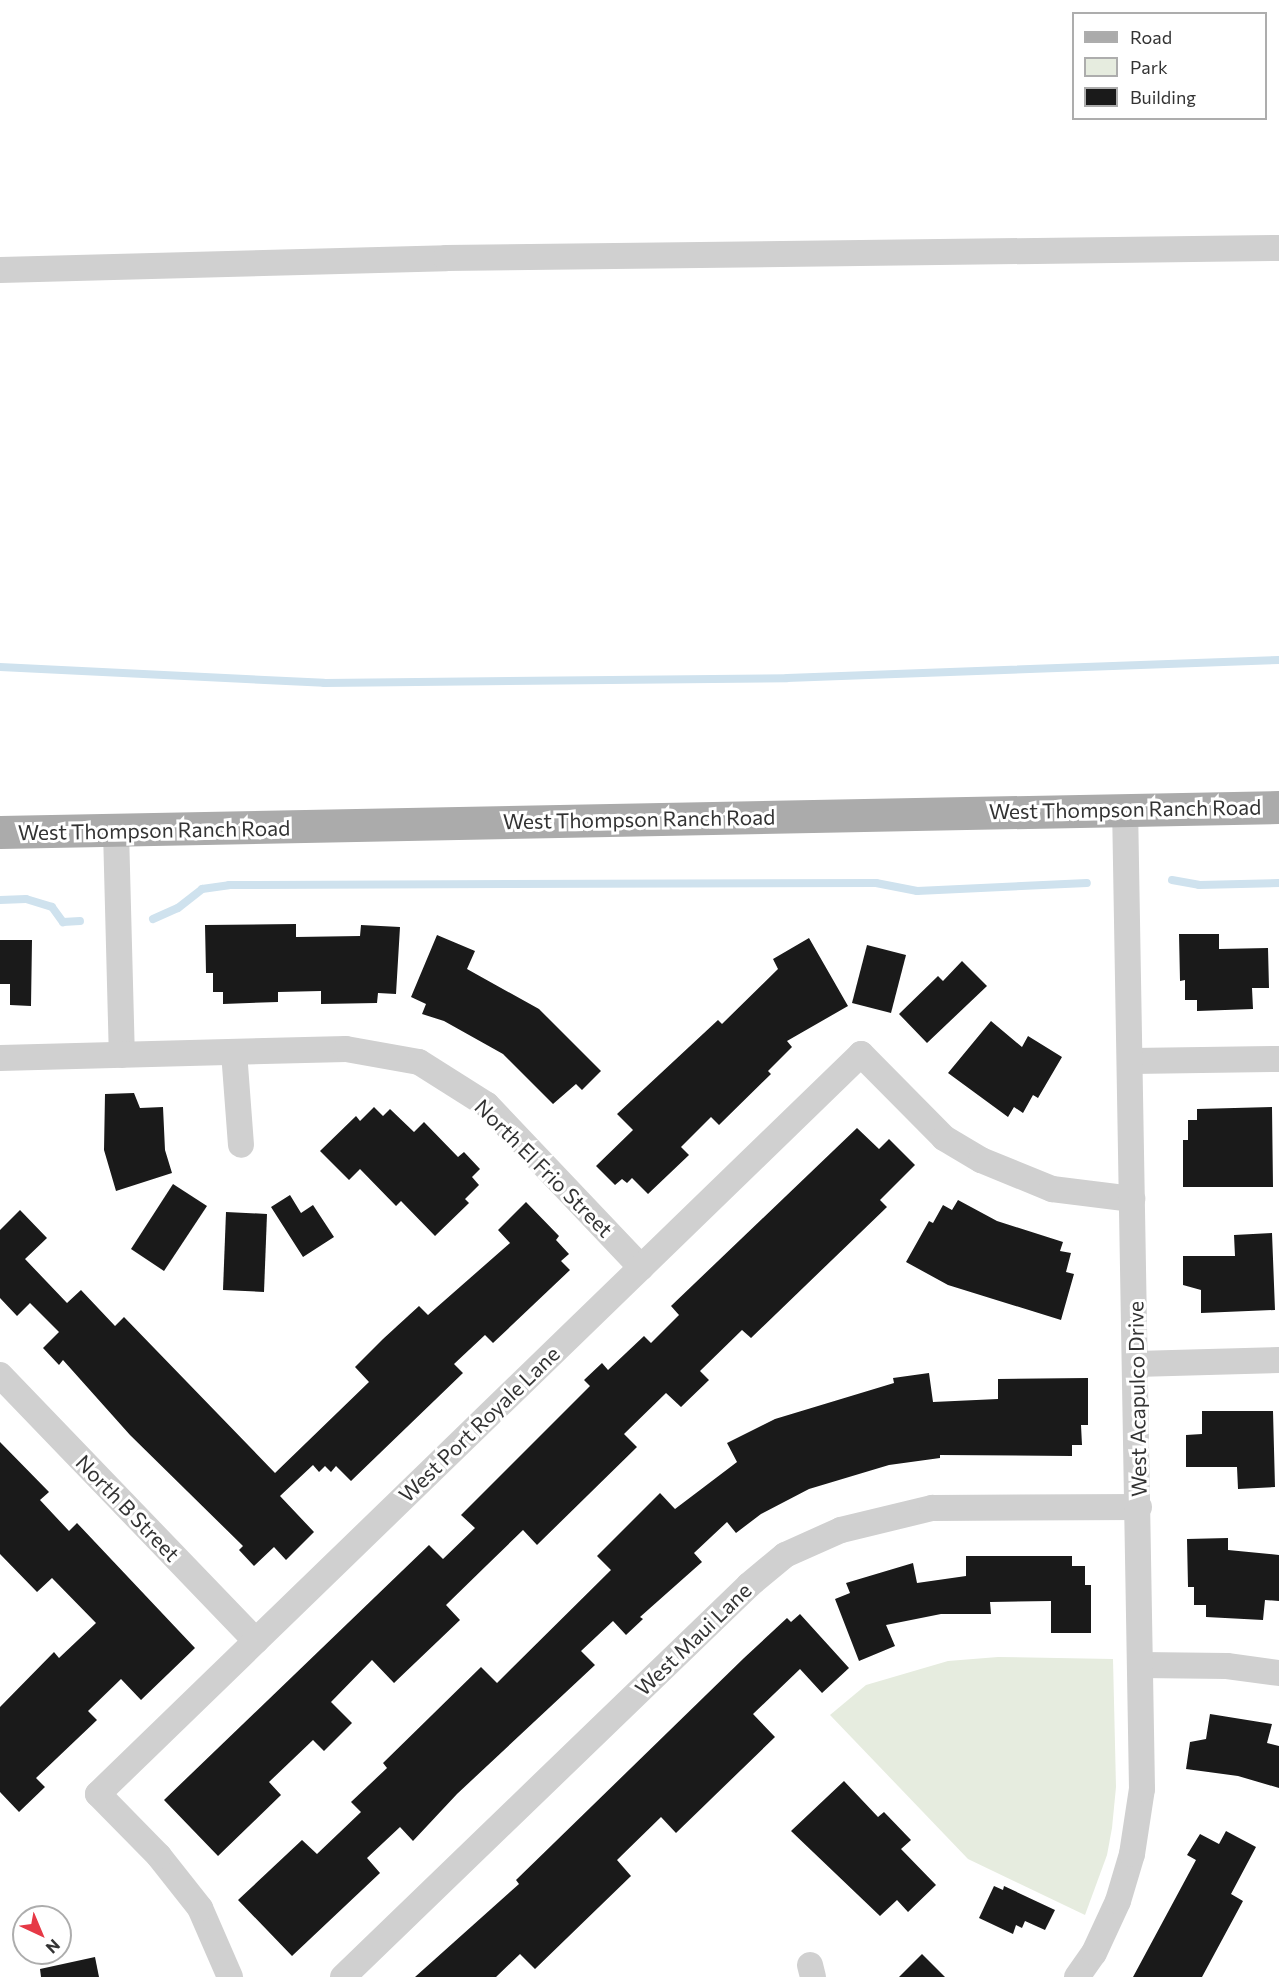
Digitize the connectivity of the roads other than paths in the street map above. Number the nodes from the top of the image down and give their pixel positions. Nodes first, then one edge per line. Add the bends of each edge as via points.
1 (1279, 248) edge
2 (0, 270) edge
3 (1279, 807) edge
4 (1125, 808) junction
5 (116, 831) junction
6 (0, 832) edge
7 (234, 1052) junction
8 (122, 1055) junction
9 (0, 1058) edge
10 (1279, 1059) edge
11 (1132, 1061) junction
12 (241, 1145) dead end
13 (1132, 1199) junction
14 (641, 1267) junction
15 (1279, 1360) edge
16 (1136, 1364) junction
17 (0, 1375) edge
18 (1139, 1507) junction
19 (256, 1641) junction
20 (1141, 1665) junction
21 (1279, 1673) edge
22 (231, 1977) edge
23 (343, 1977) edge
24 (1077, 1977) edge

1 - 2 street via 446,258
3 - 4 main road, West Thompson Ranch Road
4 - 5 main road, West Thompson Ranch Road
4 - 11 street, West Acapulco Drive
5 - 6 main road, West Thompson Ranch Road
5 - 8 street
7 - 8 street, North El Frio Street
7 - 12 street
7 - 14 street, North El Frio Street via 346,1049 419,1062 487,1106
8 - 9 street, North El Frio Street
10 - 11 street
11 - 13 street, West Acapulco Drive
13 - 14 street, West Port Royale Lane via 1052,1189 981,1160 944,1138 861,1054
13 - 16 street, West Acapulco Drive
14 - 19 street, West Port Royale Lane
15 - 16 street
16 - 18 street, West Acapulco Drive
17 - 19 street, North B Street
18 - 20 street, West Acapulco Drive
18 - 23 street, West Maui Lane via 932,1508 841,1530 785,1555 749,1585
19 - 22 street, West Port Royale Lane via 98,1794 159,1856 200,1908
20 - 21 street via 1227,1666
20 - 24 street, West Acapulco Drive via 1142,1789 1132,1854 1118,1901 1094,1953

